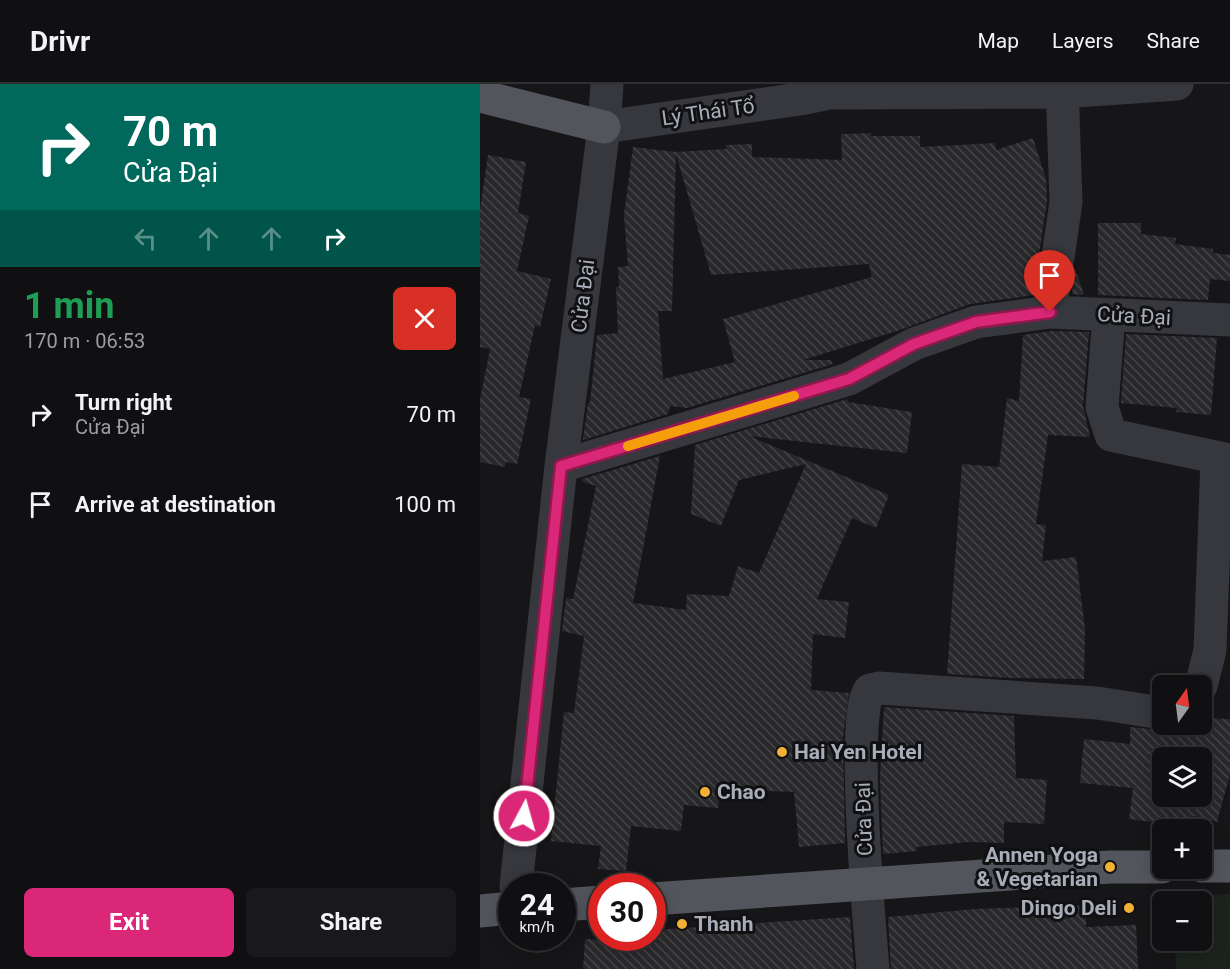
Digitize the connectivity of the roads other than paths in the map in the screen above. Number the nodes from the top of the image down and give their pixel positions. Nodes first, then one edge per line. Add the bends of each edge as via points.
1 (607, 84) edge
2 (1177, 84) edge
3 (837, 88) edge
4 (1062, 88) edge
5 (480, 96) edge
6 (604, 126) junction
7 (1050, 312) junction
8 (1108, 315) junction
9 (1230, 320) edge
10 (1223, 459) edge
11 (561, 466) junction
12 (1204, 675) edge
13 (1152, 711) edge
14 (1212, 866) edge
15 (1230, 866) edge
16 (1152, 867) edge
17 (517, 873) edge
18 (866, 885) junction
19 (666, 898) edge
20 (498, 909) edge
21 (480, 911) edge
22 (873, 969) edge

1 - 6 street, Cửa Đại
2 - 4 street, Lý Thái Tổ
3 - 4 street, Lý Thái Tổ
3 - 6 street, Lý Thái Tổ
4 - 7 street via 1066,202
5 - 6 main road
6 - 11 street, Cửa Đại
7 - 8 street, Cửa Đại
7 - 11 street, Cửa Đại via 976,322 914,344 849,379
8 - 9 street, Cửa Đại
8 - 10 street via 1102,407 1111,435
10 - 12 street via 1210,650
11 - 17 street, Cửa Đại
13 - 18 street, Cửa Đại via 1097,703 870,690 863,704
14 - 15 main road
16 - 18 main road, Cửa Đại
18 - 19 main road, Cửa Đại
18 - 22 street
20 - 21 main road

